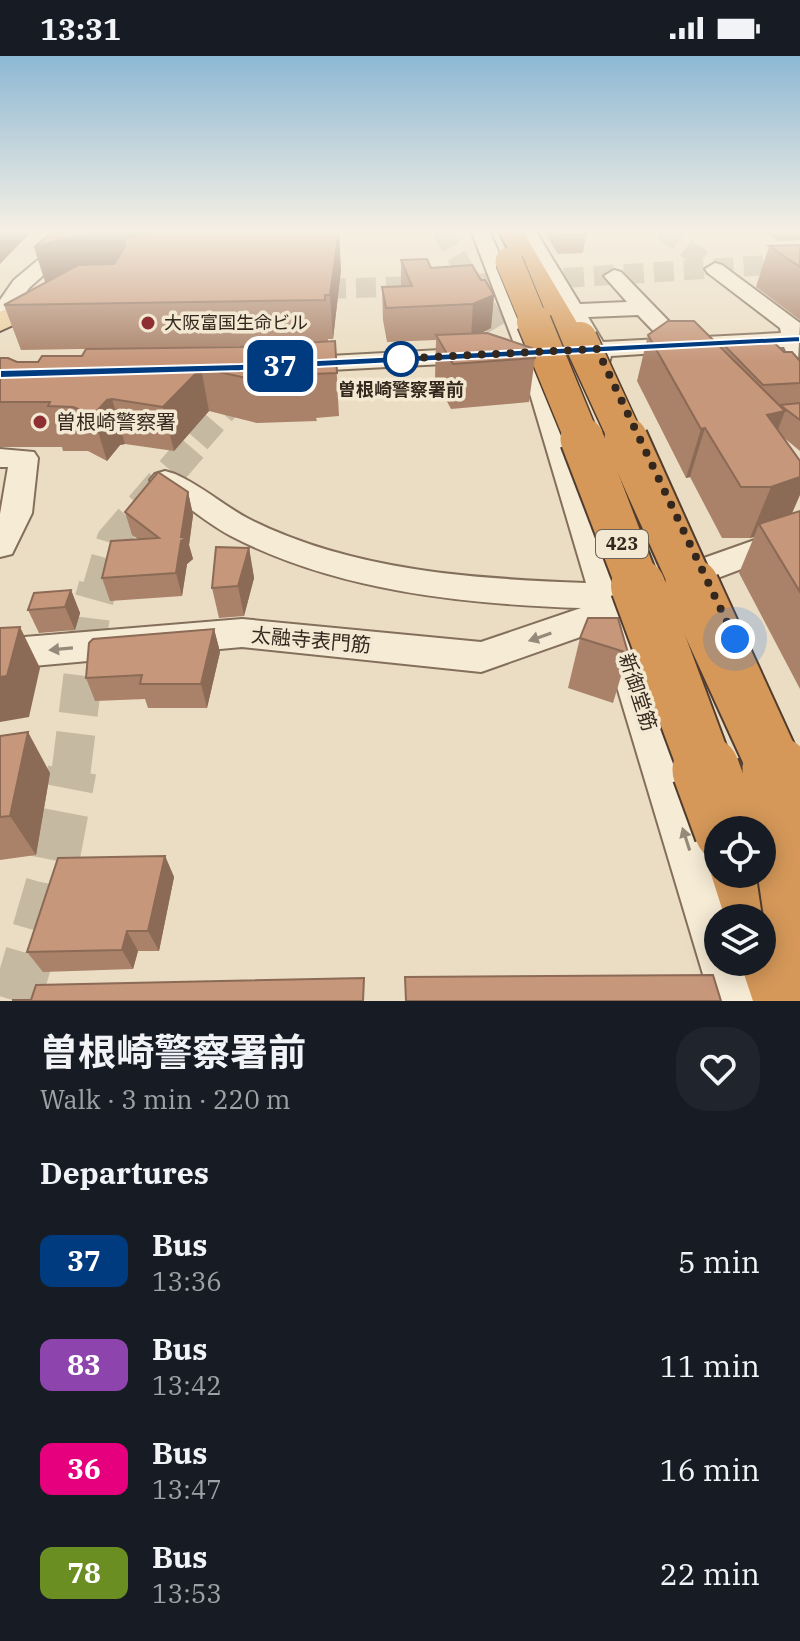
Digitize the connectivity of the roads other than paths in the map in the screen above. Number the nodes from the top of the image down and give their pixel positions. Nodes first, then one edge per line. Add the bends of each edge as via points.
1 (33, 274) edge
2 (512, 274) tunnel mouth
3 (514, 274) edge
4 (521, 274) tunnel mouth
5 (527, 274) edge
6 (529, 274) edge
7 (538, 274) edge
8 (539, 274) edge
9 (722, 274) tunnel mouth
10 (614, 276) dead end
11 (76, 289) edge
12 (642, 308) junction
13 (574, 311) junction
14 (0, 316) edge
15 (0, 323) edge
16 (677, 345) junction
17 (798, 345) edge
18 (597, 349) junction
19 (529, 352) junction
20 (266, 366) edge
21 (705, 372) edge
22 (0, 458) edge
23 (165, 480) edge
24 (800, 535) edge
25 (0, 546) edge
26 (702, 570) junction
27 (600, 601) junction
28 (0, 654) edge
29 (800, 773) edge
30 (705, 816) edge
31 (723, 816) edge
32 (756, 816) edge
33 (800, 862) edge
34 (776, 867) edge
35 (705, 904) edge
36 (800, 928) edge
37 (776, 961) edge
38 (730, 976) edge
39 (762, 976) edge
40 (738, 1001) edge
41 (771, 1001) edge
42 (791, 1001) edge

1 - 14 street
2 - 30 highway, 423, bridge
3 - 19 street, 新御堂筋
4 - 31 highway, 423, bridge
5 - 32 highway, 423 via 559,337
6 - 33 highway, 423, bridge via 570,338
7 - 36 highway, 423, bridge via 580,339 779,776
8 - 13 street
9 - 17 street via 790,325
10 - 12 street
11 - 15 main road
12 - 13 street
12 - 16 street
13 - 18 street
16 - 17 street
16 - 18 street
16 - 21 street
18 - 19 street
18 - 26 street
19 - 20 street
19 - 27 street, 新御堂筋
22 - 25 street via 24,458 16,513
23 - 27 street via 241,528 344,566 484,592
24 - 26 street
26 - 27 street
26 - 29 street
27 -> 28 street, 太融寺表門筋 via 596,617 481,657 242,633
35 -> 27 street, 新御堂筋
34 - 36 highway, 423, bridge
37 - 42 highway
38 - 40 street
39 - 41 highway

